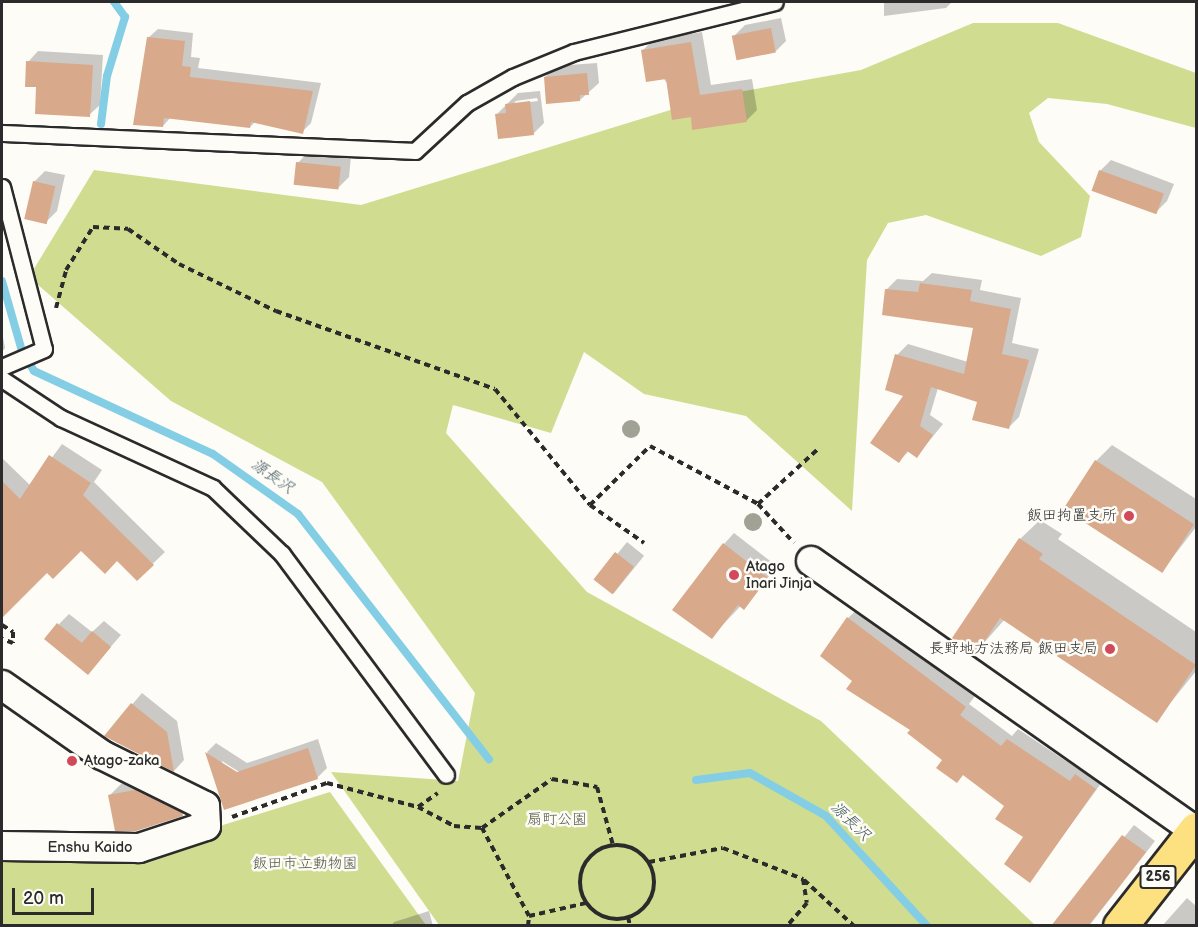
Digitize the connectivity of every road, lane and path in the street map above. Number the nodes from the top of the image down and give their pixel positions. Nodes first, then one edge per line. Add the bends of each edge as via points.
1 (775, 2) edge
2 (2, 133) edge
3 (2, 187) edge
4 (43, 350) junction
5 (5, 366) edge
6 (2, 379) edge
7 (818, 448) dead end
8 (758, 504) junction
9 (590, 505) junction
10 (644, 543) dead end
11 (811, 561) joint
12 (2, 625) edge
13 (2, 639) edge
14 (2, 686) edge
15 (446, 775) dead end
16 (206, 826) junction
17 (482, 828) junction
18 (1196, 831) edge
19 (613, 845) junction
20 (2, 846) edge
21 (648, 862) junction
22 (803, 879) junction
23 (586, 903) junction
24 (529, 916) junction
25 (628, 917) junction
26 (528, 926) edge
27 (630, 926) edge
28 (787, 926) edge
29 (854, 926) edge
30 (1120, 926) edge

1 - 2 lane via 574,52 513,77 467,103 415,150
3 - 4 lane
4 - 5 lane
4 - 9 path via 66,270 93,227 128,229 179,264 276,311 495,389
6 - 15 lane via 61,418 213,488 282,554
7 - 8 path
8 - 9 path via 650,446
8 - 11 path
9 - 10 path
11 - 18 street
12 - 13 path via 13,632 13,644
14 - 16 street via 102,755 205,806
16 - 17 path via 327,783 418,807 454,826
16 - 20 street, Enshu Kaido via 139,848
17 - 19 path via 552,779 597,787
17 - 24 path
18 - 30 highway, 256
19 - 21 path via 633,848
19 - 23 path via 601,848 583,866 579,879
21 - 22 path via 723,848
21 - 25 path via 651,895
22 - 28 path via 807,903
22 - 29 path
23 - 24 path
23 - 25 path via 605,917
24 - 26 path
25 - 27 path

